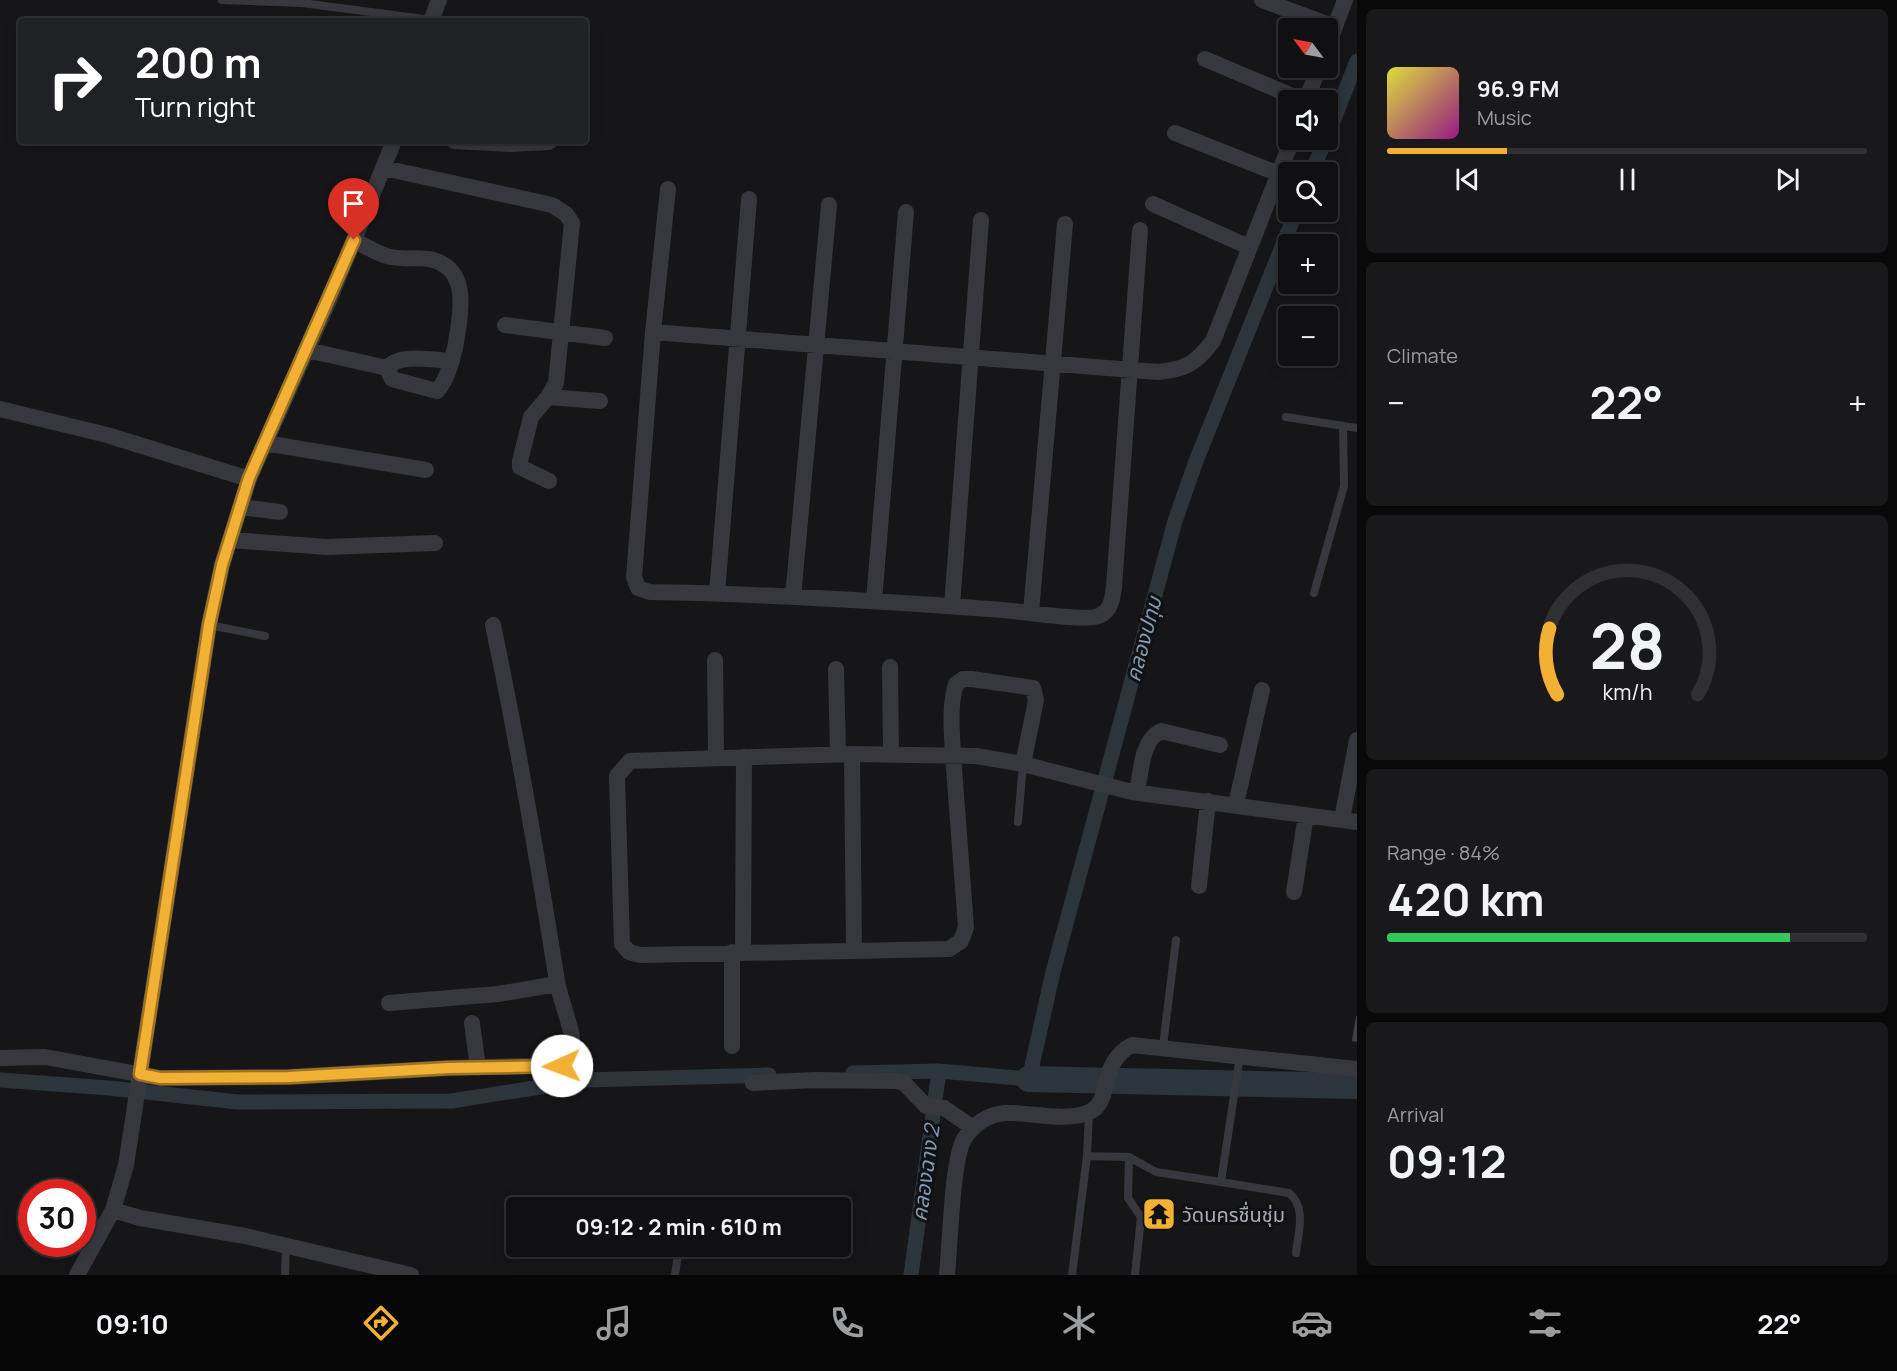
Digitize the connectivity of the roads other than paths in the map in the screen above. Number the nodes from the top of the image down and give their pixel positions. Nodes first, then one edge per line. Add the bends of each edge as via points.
1 (222, 0) edge
2 (439, 0) edge
3 (1262, 0) edge
4 (1345, 0) edge
5 (410, 18) edge
6 (432, 18) edge
7 (1311, 18) edge
8 (1338, 19) edge
9 (1205, 59) dead end
10 (1280, 90) edge
11 (1175, 133) dead end
12 (393, 144) edge
13 (384, 168) junction
14 (1278, 174) edge
15 (1278, 176) edge
16 (668, 189) dead end
17 (750, 199) dead end
18 (1153, 204) dead end
19 (829, 205) dead end
20 (906, 212) dead end
21 (981, 220) dead end
22 (1065, 224) dead end
23 (1140, 230) dead end
24 (354, 240) junction
25 (1249, 247) junction
26 (505, 325) dead end
27 (562, 331) junction
28 (653, 332) junction
29 (605, 338) dead end
30 (736, 338) junction
31 (816, 345) junction
32 (307, 351) junction
33 (894, 351) junction
34 (970, 357) junction
35 (450, 361) junction
36 (1053, 363) junction
37 (387, 368) junction
38 (1132, 370) junction
39 (548, 397) junction
40 (600, 401) dead end
41 (0, 409) edge
42 (1286, 417) dead end
43 (1343, 426) junction
44 (1357, 428) edge
45 (265, 443) junction
46 (426, 470) dead end
47 (249, 478) junction
48 (549, 481) dead end
49 (241, 507) junction
50 (280, 512) dead end
51 (230, 540) junction
52 (435, 543) dead end
53 (717, 593) junction
54 (1314, 593) dead end
55 (793, 597) junction
56 (874, 601) junction
57 (952, 606) junction
58 (1031, 612) junction
59 (209, 625) junction
60 (493, 625) dead end
61 (265, 636) dead end
62 (715, 660) dead end
63 (890, 667) dead end
64 (836, 669) dead end
65 (1262, 690) dead end
66 (1357, 740) edge
67 (1220, 745) dead end
68 (845, 754) junction
69 (891, 754) junction
70 (953, 755) junction
71 (744, 757) junction
72 (716, 758) junction
73 (1023, 764) junction
74 (1352, 791) edge
75 (1134, 792) junction
76 (1208, 801) junction
77 (1236, 804) junction
78 (1306, 815) junction
79 (1349, 821) edge
80 (1018, 822) dead end
81 (1199, 886) dead end
82 (1294, 892) dead end
83 (1176, 940) dead end
84 (854, 951) junction
85 (738, 952) junction
86 (557, 984) junction
87 (389, 1003) dead end
88 (472, 1023) dead end
89 (732, 1046) dead end
90 (1163, 1046) junction
91 (1240, 1054) junction
92 (0, 1058) edge
93 (478, 1068) junction
94 (1357, 1069) edge
95 (140, 1078) junction
96 (753, 1083) dead end
97 (1089, 1113) junction
98 (973, 1128) junction
99 (1087, 1156) junction
100 (1129, 1157) junction
101 (1221, 1182) junction
102 (113, 1210) junction
103 (286, 1245) junction
104 (1296, 1253) dead end
105 (677, 1257) edge
106 (386, 1272) edge
107 (77, 1275) edge
108 (285, 1275) edge
109 (411, 1275) edge
110 (675, 1275) edge
111 (947, 1275) edge
112 (1072, 1275) edge
113 (1135, 1275) edge

1 - 5 lane via 302,3
2 - 6 street
3 - 7 street
4 - 8 street
9 - 10 street
11 - 14 street
12 - 13 street
13 - 24 street
13 - 27 street via 552,205 566,214 572,223
15 - 25 street
16 - 28 street
17 - 30 street
18 - 25 street
19 - 31 street
20 - 33 street
21 - 34 street
22 - 36 street
23 - 38 street
24 - 32 street
24 - 35 street via 386,256 434,260 447,267 458,281 462,297
25 - 38 street via 1213,341 1199,359 1182,369
26 - 27 street
27 - 29 street
27 - 39 street via 556,382
28 - 30 street
28 - 53 street via 634,577 638,588 650,592
30 - 31 street
30 - 53 street
31 - 33 street
31 - 55 street
32 - 37 street
32 - 45 street
33 - 34 street
33 - 56 street
34 - 36 street
34 - 57 street
35 - 37 street via 401,360
35 - 37 street via 437,391 392,379
36 - 38 street
36 - 58 street
38 - 58 street via 1110,606 1101,615 1086,619
39 - 40 street
39 - 48 street via 531,417 520,467
41 - 47 street via 107,435
42 - 43 lane
43 - 44 lane
43 - 54 lane via 1344,486
45 - 46 street
45 - 47 street
47 - 49 street
49 - 50 street
49 - 51 street
51 - 52 street via 327,547
51 - 59 street
53 - 55 street
55 - 56 street
56 - 57 street
57 - 58 street
59 - 61 lane
59 - 95 street
60 - 86 street via 524,777
62 - 72 street
63 - 69 street
64 - 68 street
65 - 77 street
66 - 74 street
67 - 75 street via 1161,731 1155,734 1148,744
68 - 69 street
68 - 71 street
68 - 84 street
69 - 70 street
70 - 73 street
70 - 73 street via 952,703 956,684 972,679 1027,686 1034,688 1036,700
70 - 84 street via 966,927 961,941 949,950
71 - 72 street
71 - 85 street
72 - 85 street via 630,761 617,776 622,944 629,952 640,955
73 - 75 street
73 - 80 lane
74 - 79 street
75 - 76 street
76 - 77 street
76 - 81 street
77 - 78 street
78 - 79 street
78 - 82 street
83 - 90 lane
84 - 85 street
85 - 89 street
86 - 87 street via 498,994
86 - 93 street via 571,1036 573,1060 569,1065
88 - 93 street
90 - 91 street
90 - 97 street via 1132,1044 1116,1055 1104,1094
91 - 94 street
91 - 101 lane
92 - 95 street via 45,1057
93 - 95 street via 289,1077
95 - 102 street via 126,1164
96 - 98 street via 896,1081 904,1083 926,1106 944,1108
97 - 98 street via 1003,1113 987,1117
97 - 99 lane
98 - 111 street via 958,1155
99 - 100 lane
99 - 112 lane
100 - 101 lane via 1155,1172
100 - 113 lane via 1128,1198 1141,1216
101 - 104 lane via 1289,1193 1298,1200
102 - 103 street
102 - 107 street
103 - 106 street
103 - 108 lane
105 - 110 lane
106 - 109 street

